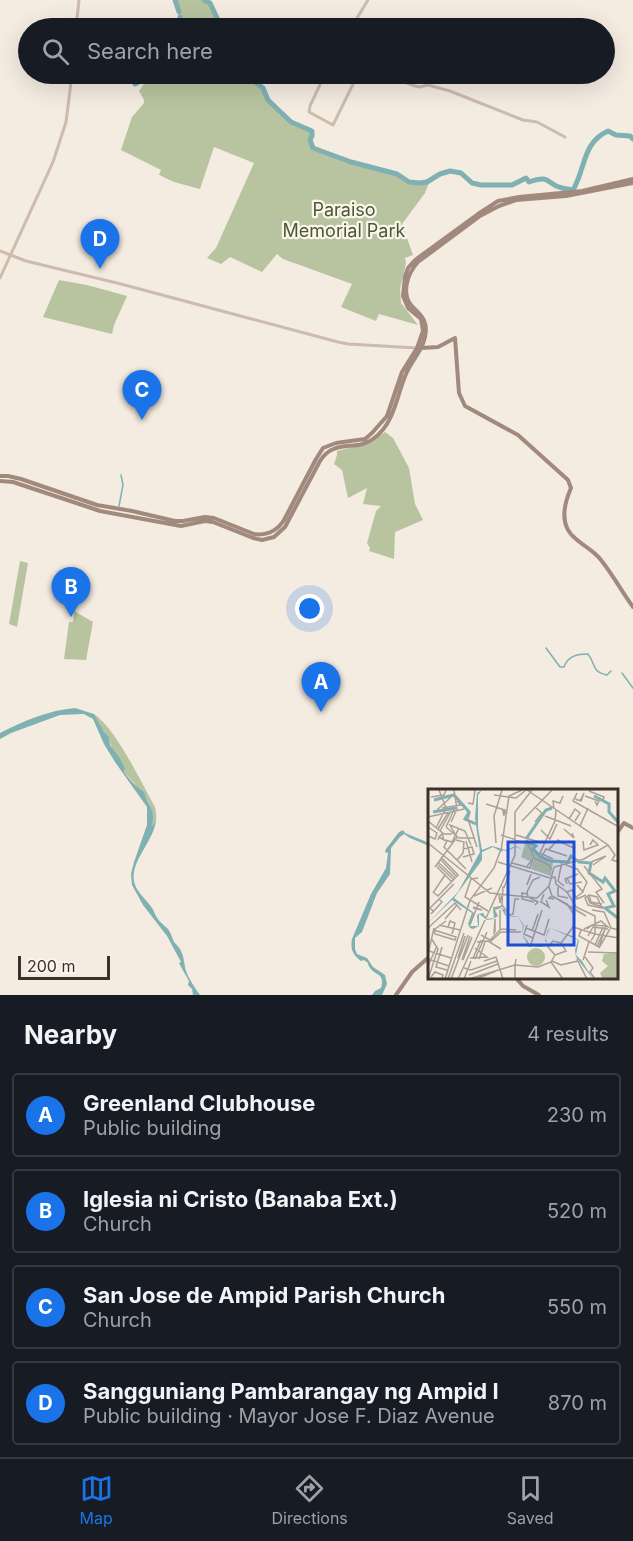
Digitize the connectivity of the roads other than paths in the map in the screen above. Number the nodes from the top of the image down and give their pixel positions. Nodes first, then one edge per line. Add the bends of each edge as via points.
1 (79, 0) edge
2 (368, 0) edge
3 (77, 18) edge
4 (357, 18) edge
5 (71, 84) edge
6 (320, 84) edge
7 (353, 84) edge
8 (410, 84) edge
9 (565, 137) dead end
10 (633, 181) edge
11 (0, 251) edge
12 (10, 256) junction
13 (0, 278) edge
14 (419, 348) junction
15 (0, 476) edge
16 (0, 481) edge
17 (302, 490) junction
18 (633, 607) edge
19 (633, 828) edge
20 (618, 831) edge
21 (428, 958) edge
22 (518, 980) edge
23 (396, 995) edge
24 (539, 995) edge

1 - 3 street
2 - 4 street
5 - 12 street via 66,122 53,162
6 - 7 street via 309,112 333,125
8 - 9 street via 450,91 537,122
10 - 14 main road via 583,194 519,200 499,206 420,260 410,274 407,290 409,302 425,323
11 - 12 street
12 - 13 street
12 - 14 street via 338,342
14 - 17 main road via 384,429 370,441 327,451
14 - 18 main road via 438,347 455,338 459,393 465,406 518,435 568,480 572,488 564,517 570,532 594,552
15 - 17 main road via 21,479 97,505 175,521 214,518 258,535 280,526
16 - 17 main road via 100,511 181,526 213,522 262,540 283,530
19 - 20 main road via 624,823
21 - 23 main road
22 - 24 main road

